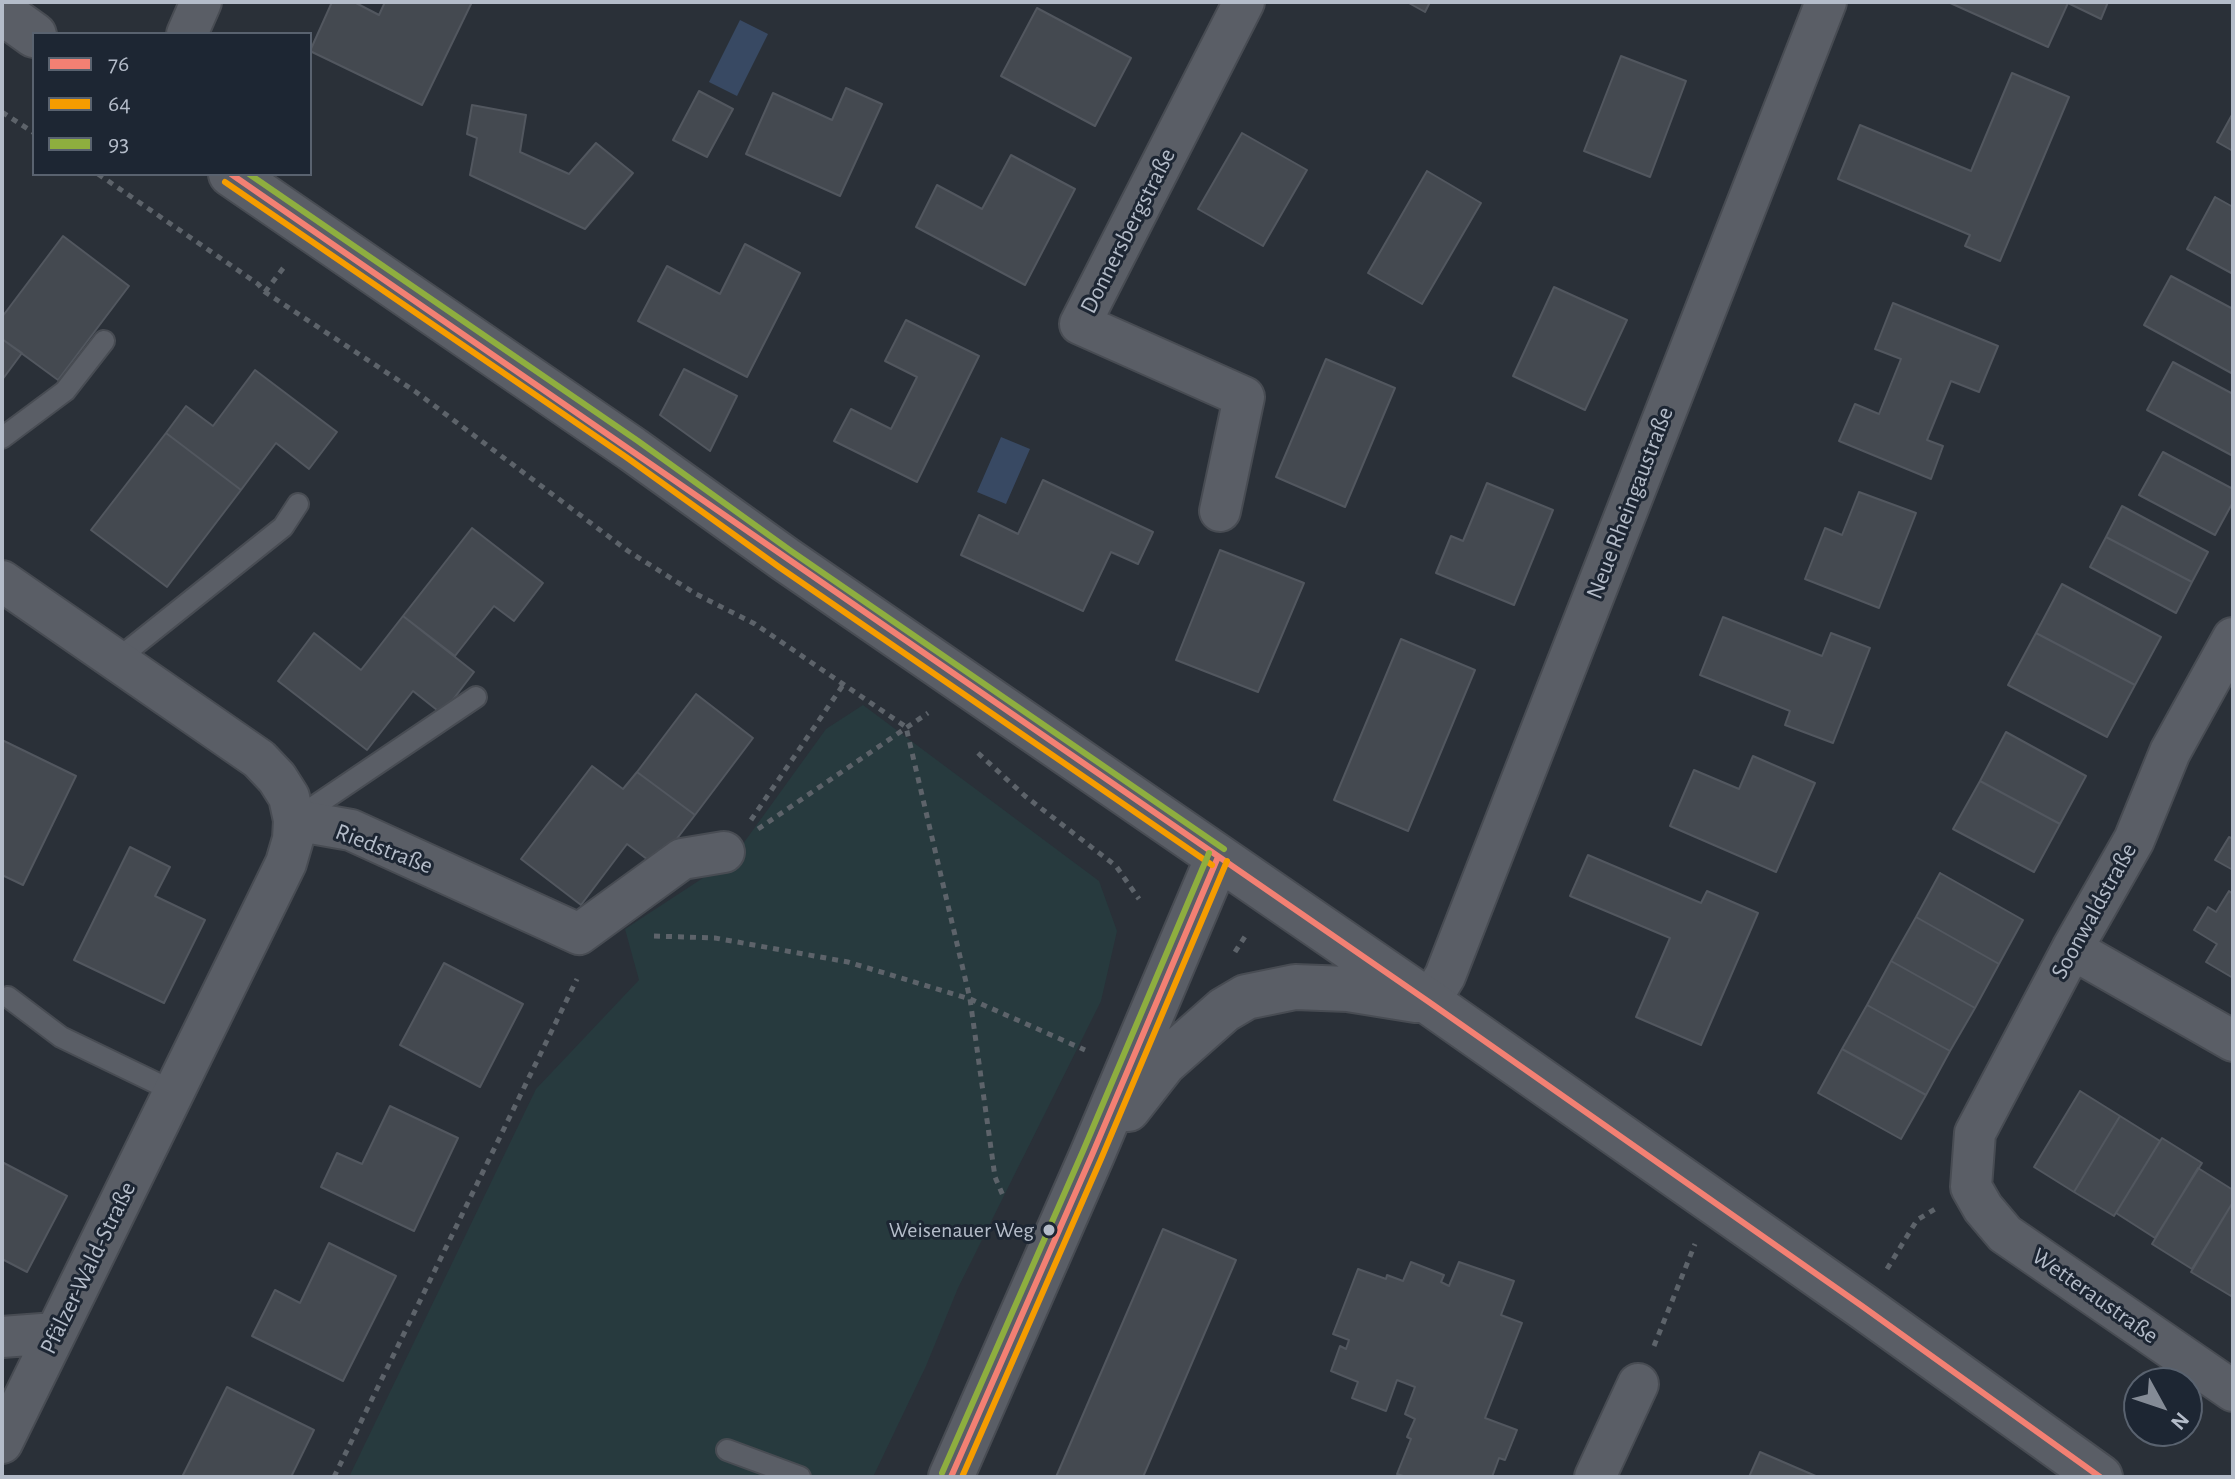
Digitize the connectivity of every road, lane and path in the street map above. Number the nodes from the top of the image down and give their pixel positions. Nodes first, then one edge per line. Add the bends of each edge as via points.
1 (201, 2) edge
2 (1244, 2) edge
3 (1826, 2) edge
4 (2, 12) edge
5 (188, 32) edge
6 (32, 34) edge
7 (2, 112) edge
8 (32, 132) edge
9 (101, 176) edge
10 (234, 176) edge
11 (292, 258) dead end
12 (265, 292) junction
13 (104, 341) dead end
14 (2, 438) edge
15 (298, 504) dead end
16 (1220, 511) dead end
17 (2, 581) edge
18 (2233, 638) edge
19 (115, 661) junction
20 (843, 685) junction
21 (476, 697) dead end
22 (932, 710) dead end
23 (906, 727) junction
24 (967, 742) dead end
25 (294, 820) junction
26 (729, 848) junction
27 (1218, 857) junction
28 (1139, 899) dead end
29 (579, 934) junction
30 (2072, 949) junction
31 (8, 997) dead end
32 (970, 999) junction
33 (1429, 1002) junction
34 (2233, 1041) edge
35 (1086, 1050) dead end
36 (175, 1092) junction
37 (1092, 1155) junction
38 (1971, 1187) joint
39 (1004, 1198) dead end
40 (1917, 1220) dead end
41 (1696, 1241) dead end
42 (1886, 1271) dead end
43 (55, 1333) junction
44 (2, 1337) edge
45 (1638, 1384) joint
46 (2233, 1391) edge
47 (2, 1443) edge
48 (727, 1450) dead end
49 (334, 1477) edge
50 (800, 1477) edge
51 (951, 1477) edge
52 (1595, 1477) edge
53 (2100, 1477) edge

1 - 5 street
2 - 16 street, Donnersbergstraße via 1080,324 1244,397
3 - 33 street, Neue Rheingaustraße via 1445,976
4 - 6 street
7 - 8 path
9 - 12 path
10 - 27 street
11 - 12 path
12 - 20 path via 416,392 628,551 755,624
13 - 14 lane via 65,391
15 - 19 lane via 283,527
17 - 19 street
18 - 30 street, Soonwaldstraße via 2170,752 2134,840
19 - 25 street via 259,759 289,797
20 - 23 path
20 - 26 path
21 - 25 lane
22 - 23 path
23 - 26 path
23 - 32 path
24 - 28 path via 1025,796 1116,866
25 - 29 street, Riedstraße via 351,830
25 - 36 street, Pfälzer-Wald-Straße via 286,863
26 - 29 street via 682,859
27 - 33 street
27 - 37 street
29 - 32 path via 715,938 848,962
29 - 49 path via 586,960
30 - 34 street
30 - 38 street, Soonwaldstraße via 1975,1133
31 - 36 lane via 61,1037
32 - 35 path
32 - 39 path via 995,1177
33 - 37 street via 1295,987 1246,997 1164,1063
33 - 53 street
36 - 43 street, Pfälzer-Wald-Straße
37 - 51 street
38 - 46 street, Wetteraustraße via 2005,1234
40 - 42 path
41 - 45 path
43 - 44 street
43 - 47 street, Pfälzer-Wald-Straße
45 - 52 street
48 - 50 lane

